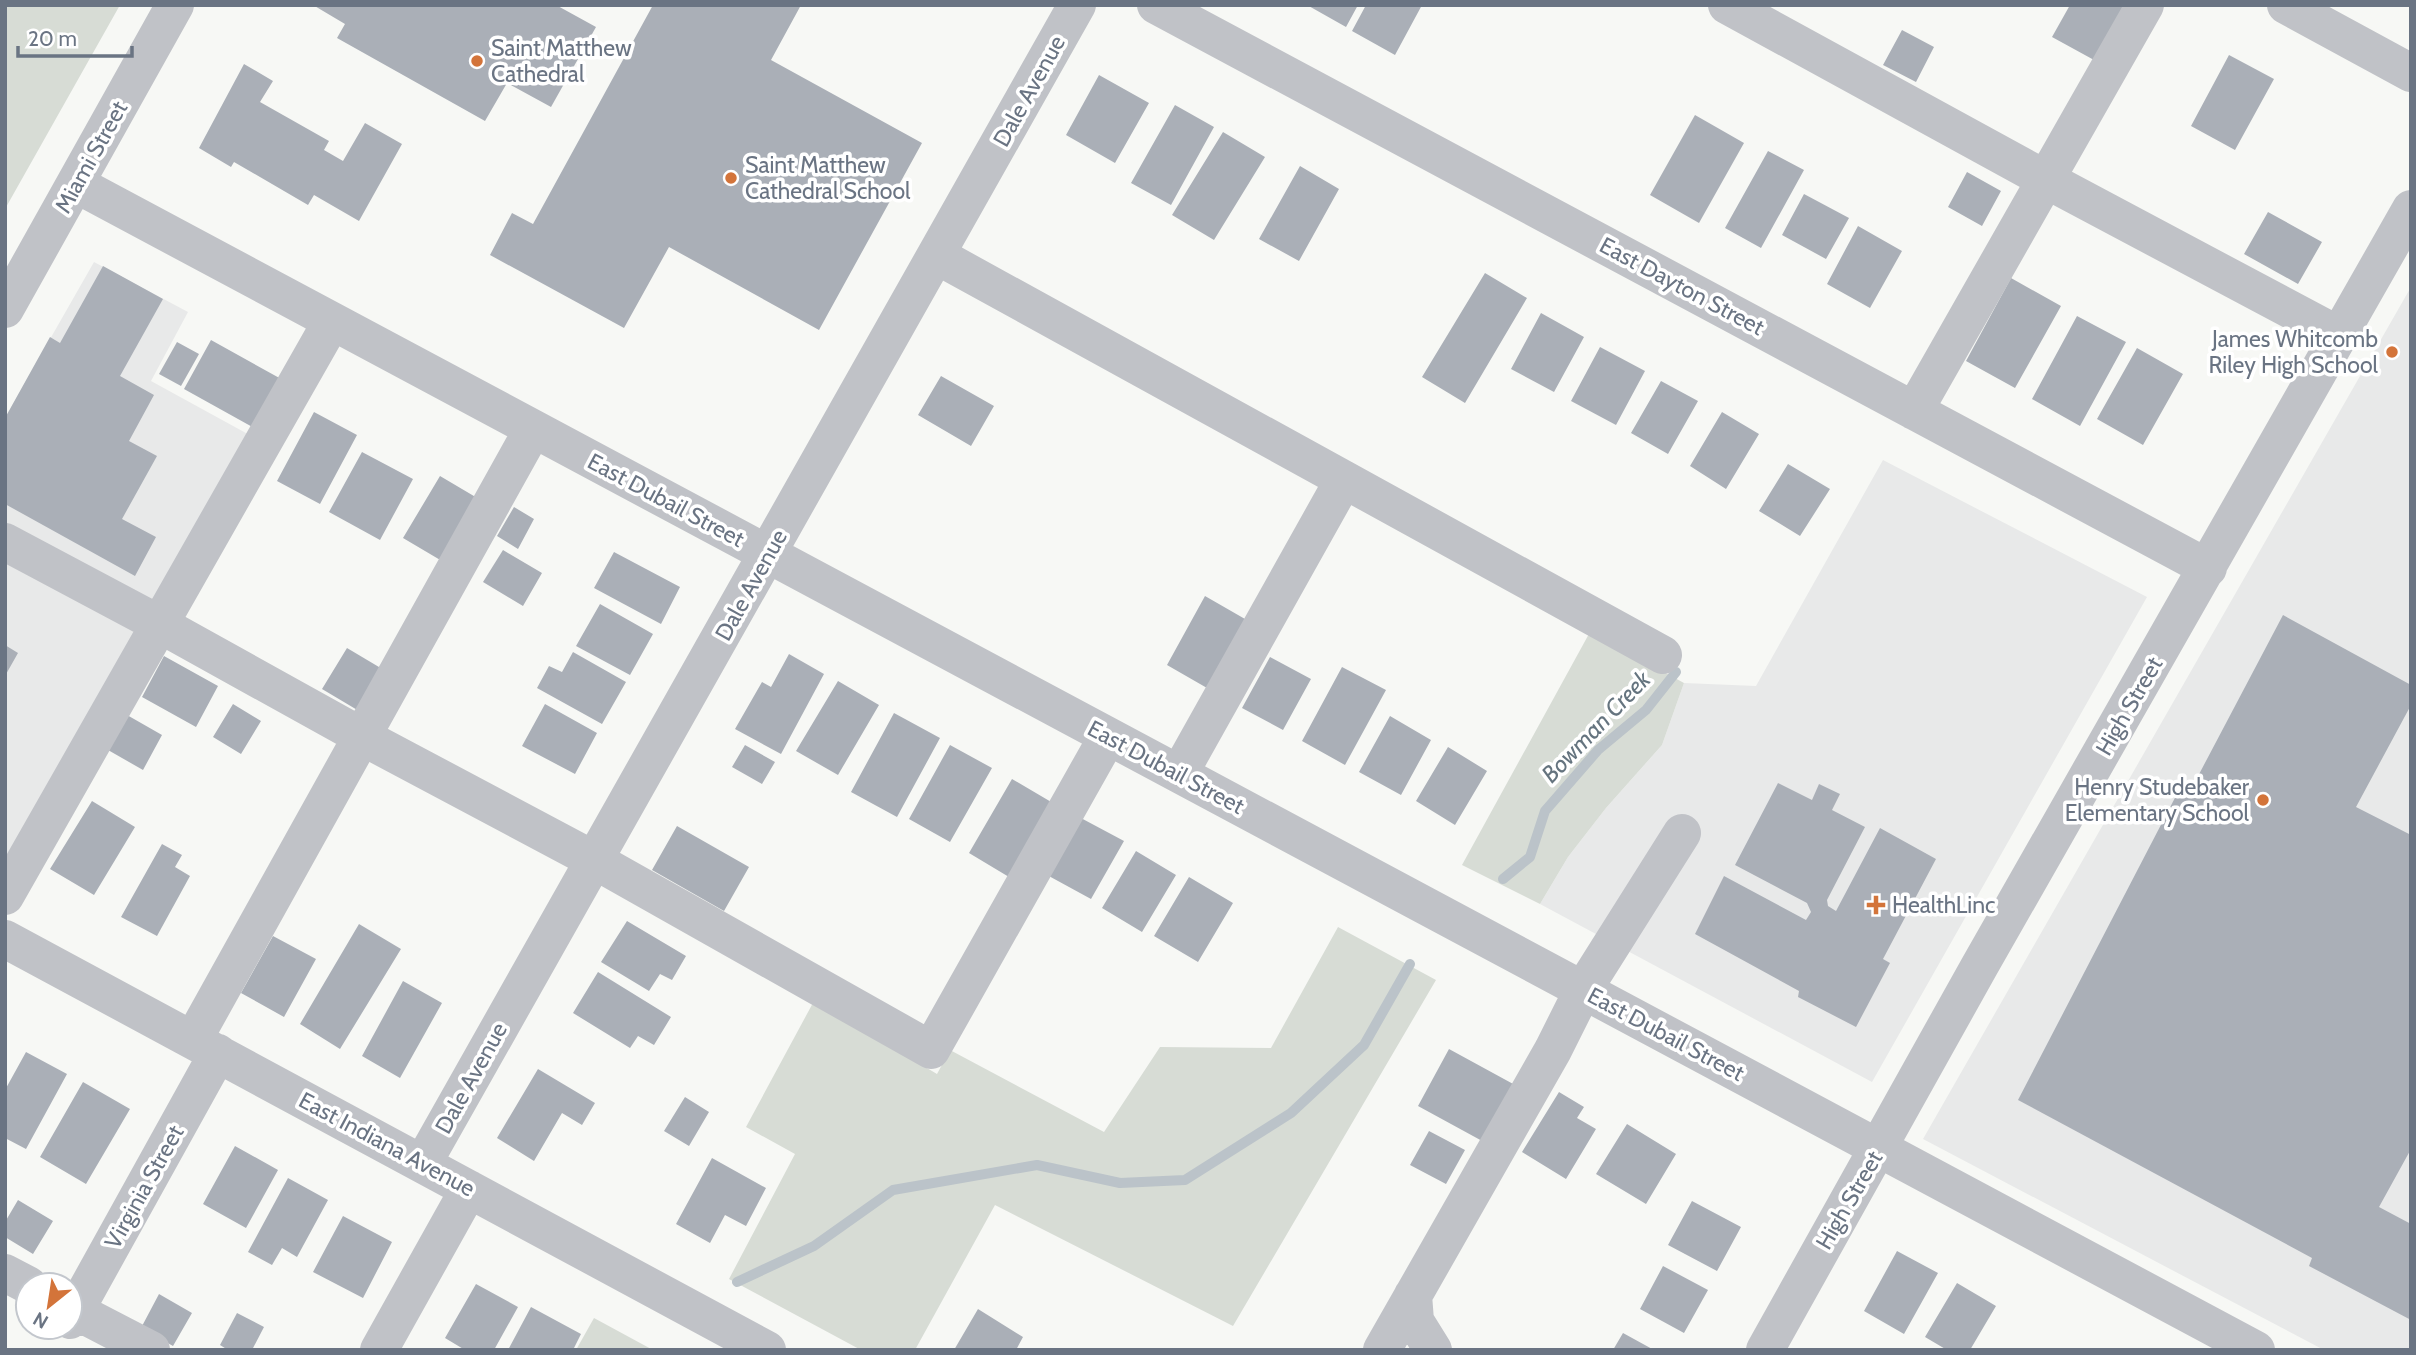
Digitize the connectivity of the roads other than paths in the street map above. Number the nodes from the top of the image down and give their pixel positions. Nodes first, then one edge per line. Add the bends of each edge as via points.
1 (175, 5) edge
2 (1077, 5) edge
3 (1156, 5) edge
4 (1727, 5) edge
5 (2145, 5) edge
6 (2286, 5) edge
7 (2411, 73) edge
8 (2045, 179) junction
9 (76, 184) junction
10 (2411, 209) edge
11 (936, 255) junction
12 (7, 301) edge
13 (332, 321) junction
14 (2340, 336) junction
15 (1913, 411) junction
16 (533, 429) junction
17 (1343, 481) junction
18 (5, 542) edge
19 (768, 554) junction
20 (2208, 568) junction
21 (161, 625) junction
22 (1662, 655) dead end
23 (361, 736) junction
24 (1108, 736) junction
25 (1179, 774) junction
26 (1682, 832) dead end
27 (594, 860) junction
28 (5, 896) edge
29 (5, 939) edge
30 (1583, 990) junction
31 (205, 1047) junction
32 (1879, 1148) junction
33 (424, 1163) junction
34 (469, 1189) junction
35 (84, 1288) edge
36 (1413, 1295) junction
37 (84, 1322) edge
38 (2234, 1345) edge
39 (150, 1350) edge
40 (379, 1350) edge
41 (767, 1350) edge
42 (1382, 1350) edge
43 (1433, 1350) edge
44 (1765, 1350) edge

1 - 9 street, Miami Street
2 - 11 street, Dale Avenue
3 - 15 street, East Dayton Street
4 - 8 street
5 - 8 street
6 - 7 street
8 - 14 street
8 - 15 street
9 - 12 street, Miami Street
9 - 13 street, East Dubail Street
10 - 14 street, High Street
11 - 17 street
11 - 19 street, Dale Avenue
13 - 16 street, East Dubail Street
13 - 21 street
14 - 20 street, High Street
15 - 20 street, East Dayton Street
16 - 19 street, East Dubail Street
16 - 23 street, Virginia Street
17 - 22 street
17 - 25 street
18 - 21 street
19 - 24 street, East Dubail Street
19 - 27 street, Dale Avenue
20 - 32 street, High Street
21 - 23 street
21 - 28 street
23 - 27 street
23 - 31 street, Virginia Street
24 - 25 street, East Dubail Street
24 - 27 street via 931,1050
25 - 30 street, East Dubail Street
26 - 30 street
27 - 33 street, Dale Avenue
29 - 31 street, East Indiana Avenue
30 - 32 street, East Dubail Street
30 - 36 street
31 - 33 street, East Indiana Avenue
31 - 35 street, Virginia Street
32 - 38 street, East Dubail Street
32 - 44 street, High Street
33 - 34 street, East Indiana Avenue
34 - 40 street
34 - 41 street, East Indiana Avenue
36 - 42 street
36 - 43 street via 1415,1321
37 - 39 street

